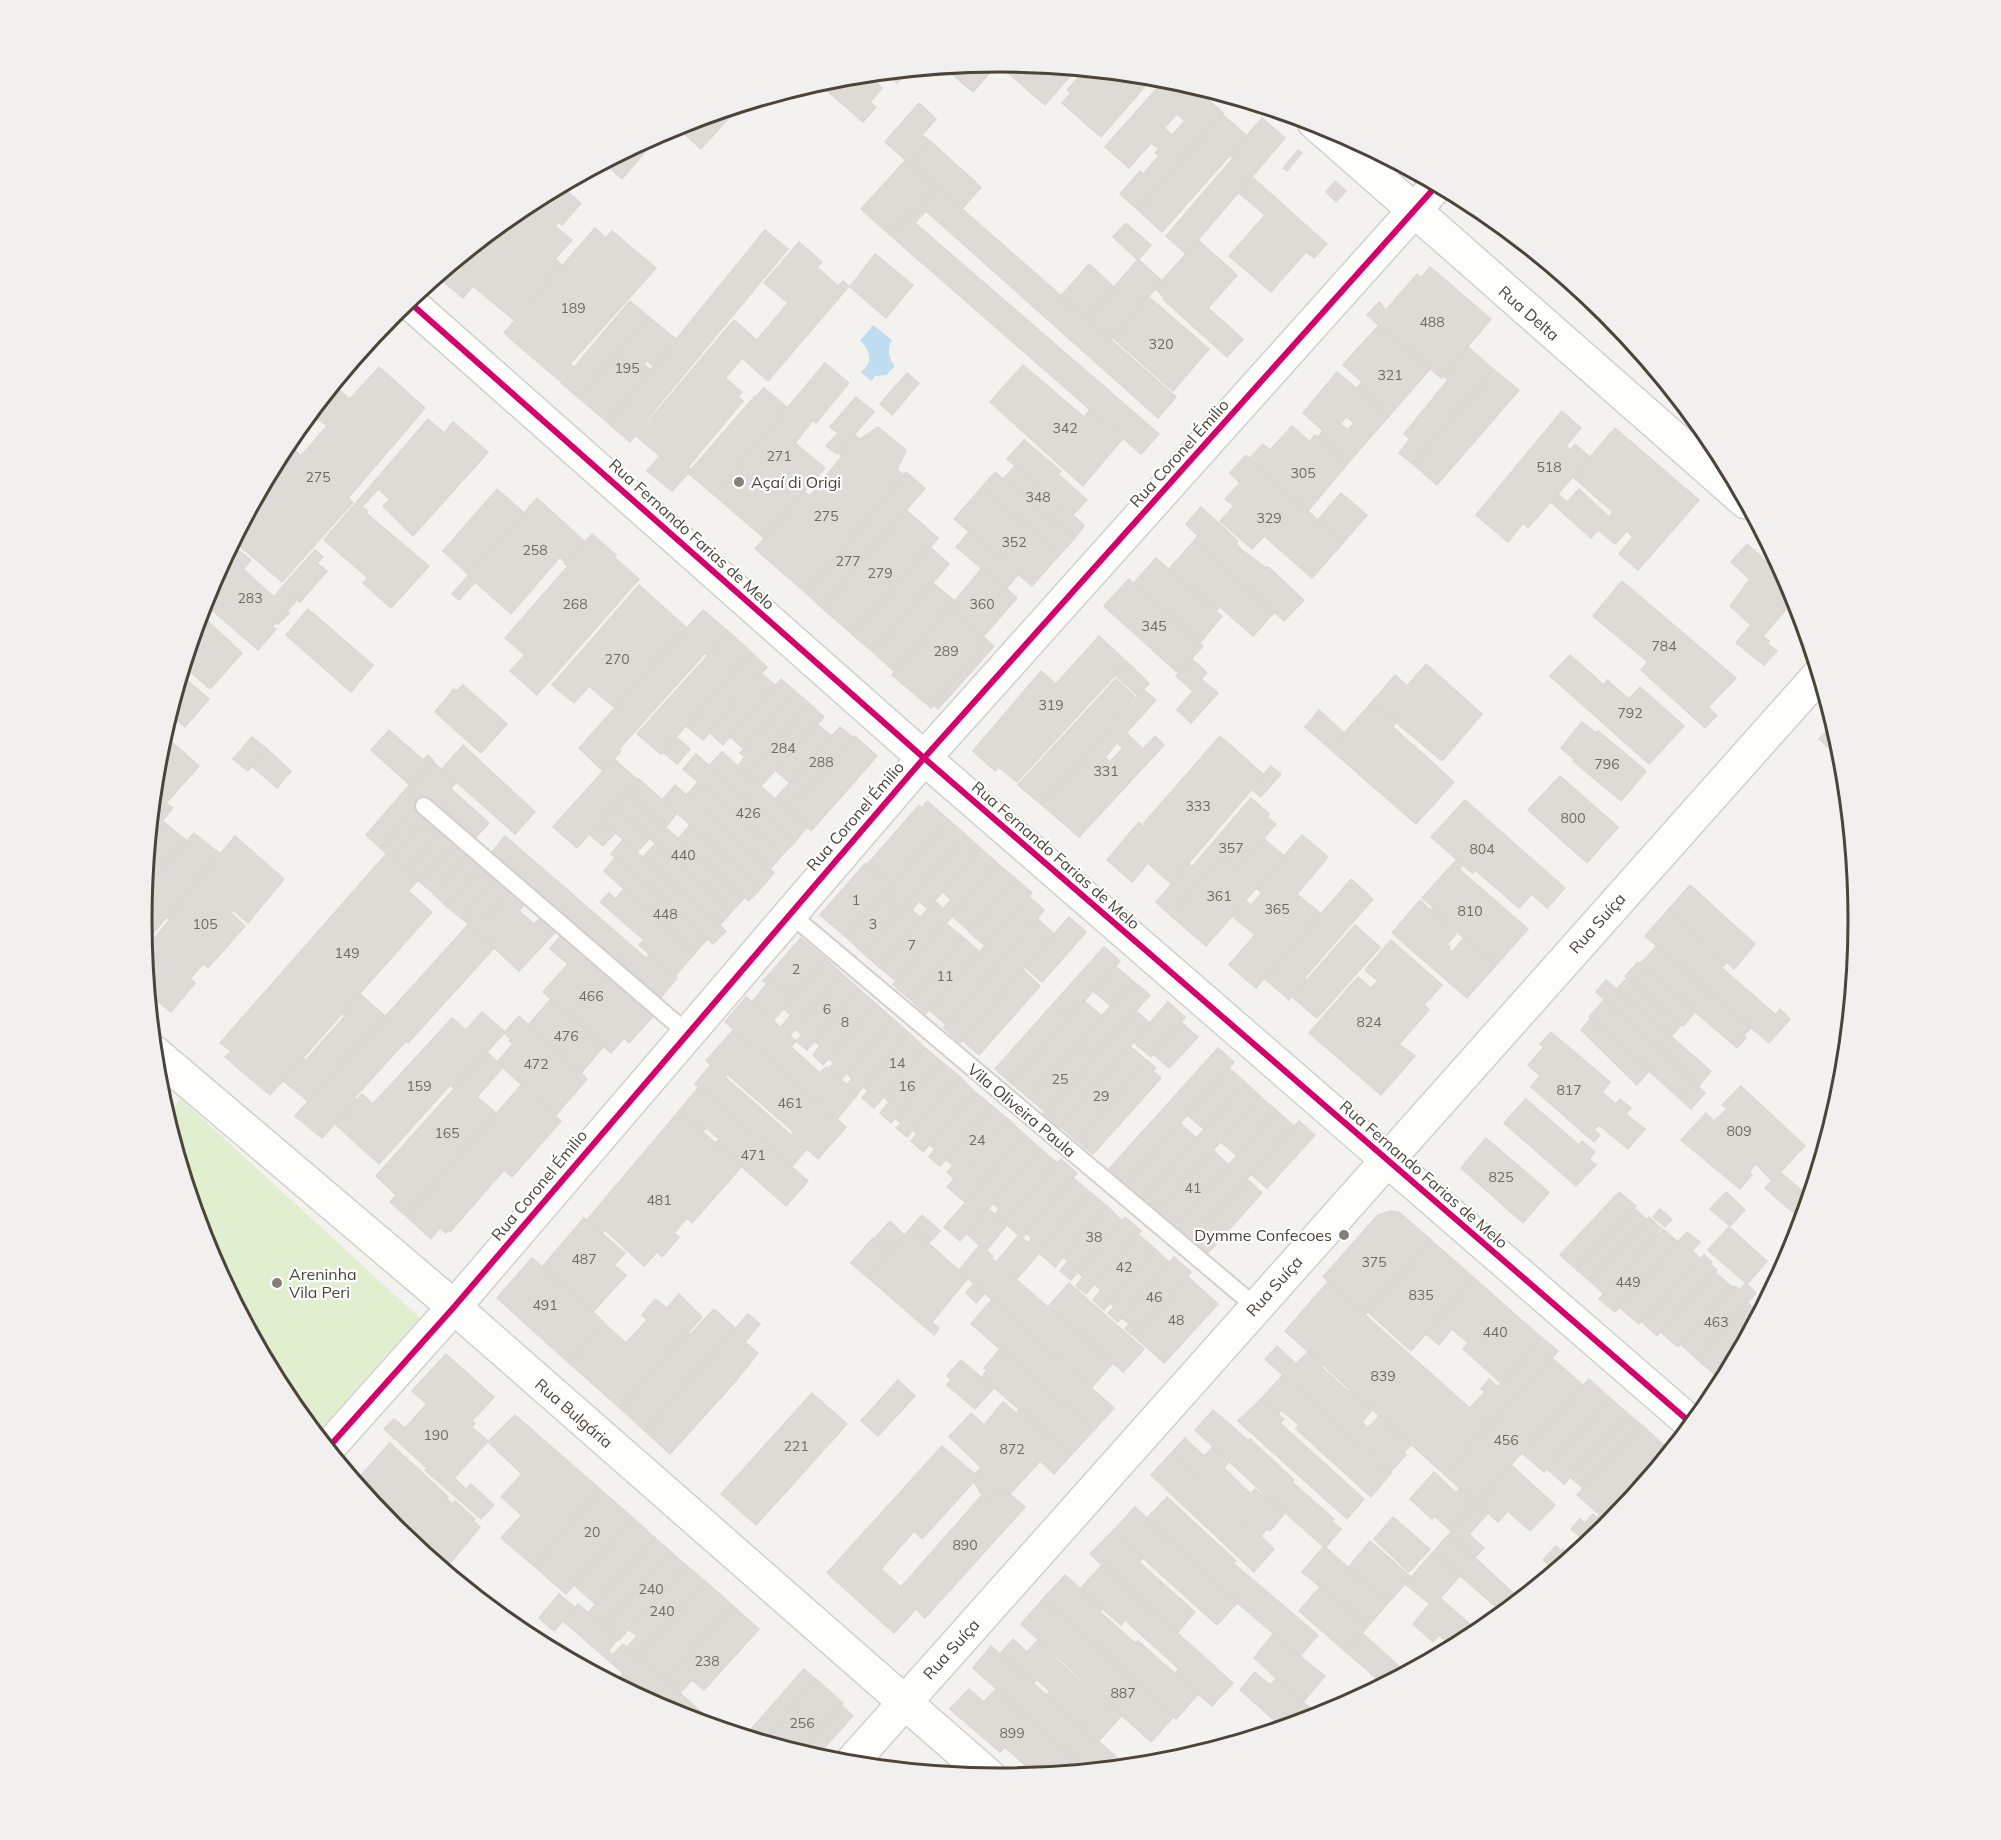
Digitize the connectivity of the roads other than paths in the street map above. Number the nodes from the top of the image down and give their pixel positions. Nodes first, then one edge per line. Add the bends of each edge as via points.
1 (1335, 142) edge
2 (1432, 190) edge
3 (1413, 212) junction
4 (415, 307) edge
5 (1730, 488) edge
6 (1814, 681) edge
7 (924, 758) junction
8 (424, 806) dead end
9 (789, 914) junction
10 (687, 1033) junction
11 (165, 1062) edge
12 (1387, 1160) junction
13 (454, 1307) junction
14 (1256, 1307) junction
15 (1686, 1419) edge
16 (333, 1442) edge
17 (904, 1702) junction
18 (857, 1756) edge
19 (978, 1767) edge

1 - 3 street, Rua Delta
2 - 3 street, Rua Coronel Émilio
3 - 5 street, Rua Delta
3 - 7 street, Rua Coronel Émilio
4 - 7 street, Rua Fernando Farias de Melo
6 - 12 street, Rua Suíça
7 - 9 street, Rua Coronel Émilio
7 - 12 street, Rua Fernando Farias de Melo
8 - 10 lane
9 - 10 street, Rua Coronel Émilio
9 - 14 lane, Vila Oliveira Paula
10 - 13 street, Rua Coronel Émilio
11 - 13 street, Rua Bulgária
12 - 14 street, Rua Suíça
12 - 15 street, Rua Fernando Farias de Melo
13 - 16 street, Rua Coronel Émilio
13 - 17 street, Rua Bulgária
14 - 17 street, Rua Suíça
17 - 18 street, Rua Suíça
17 - 19 street, Rua Bulgária

